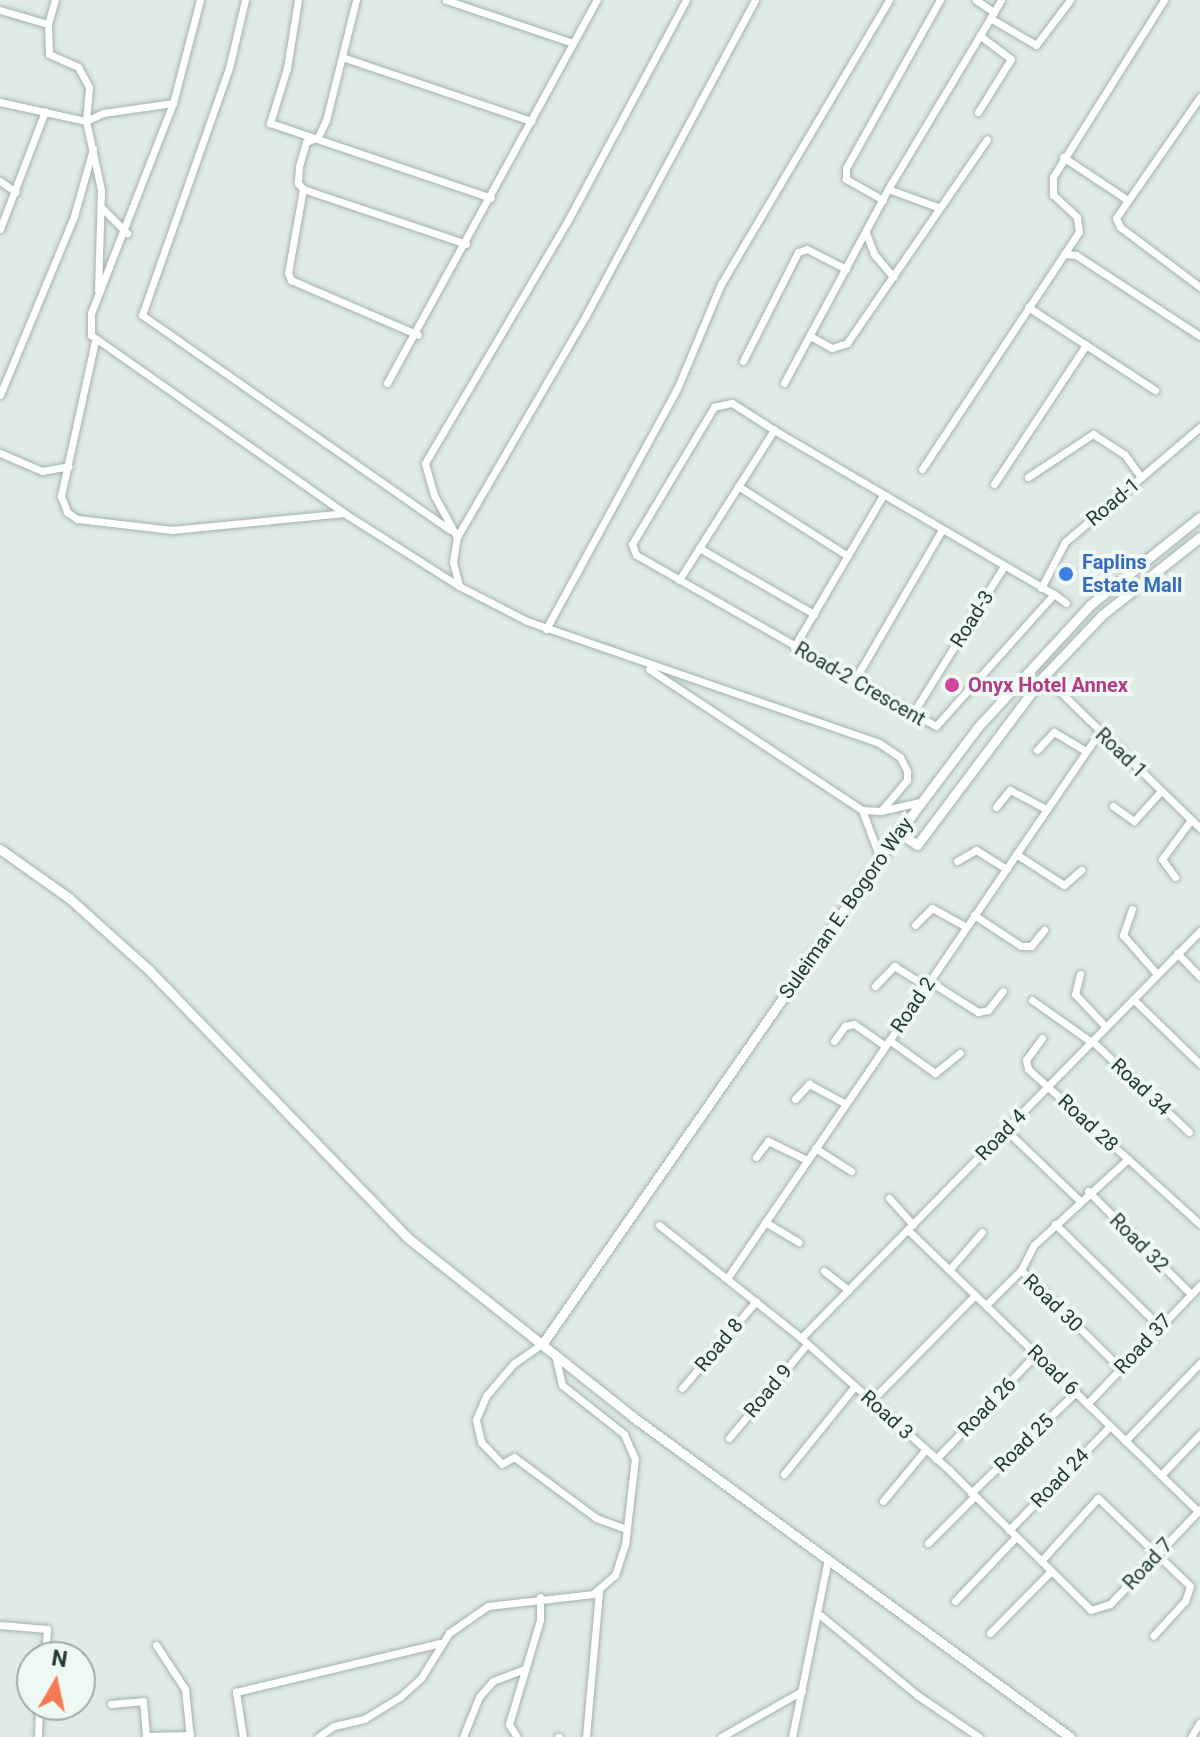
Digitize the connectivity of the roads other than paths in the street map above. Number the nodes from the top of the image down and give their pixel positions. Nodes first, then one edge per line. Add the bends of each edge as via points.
1 (55, 0) edge
2 (200, 0) edge
3 (245, 0) edge
4 (298, 0) edge
5 (356, 0) edge
6 (446, 0) edge
7 (597, 0) edge
8 (686, 0) edge
9 (755, 0) edge
10 (889, 0) edge
11 (940, 0) edge
12 (976, 0) edge
13 (1001, 0) edge
14 (1070, 0) edge
15 (1164, 0) edge
16 (0, 10) edge
17 (992, 15) junction
18 (48, 24) junction
19 (980, 36) junction
20 (573, 43) junction
21 (342, 57) junction
22 (1199, 100) edge
23 (0, 102) edge
24 (173, 103) junction
25 (45, 111) junction
26 (978, 112) dead end
27 (86, 121) junction
28 (531, 121) junction
29 (318, 137) junction
30 (987, 139) dead end
31 (93, 147) junction
32 (1063, 157) junction
33 (0, 181) edge
34 (303, 189) junction
35 (888, 189) junction
36 (16, 192) junction
37 (491, 198) junction
38 (1126, 199) junction
39 (883, 200) junction
40 (101, 207) junction
41 (940, 208) junction
42 (0, 229) edge
43 (127, 233) junction
44 (866, 233) junction
45 (466, 244) junction
46 (1064, 254) junction
47 (846, 269) junction
48 (893, 277) junction
49 (1200, 287) edge
50 (98, 296) junction
51 (1028, 307) junction
52 (418, 335) junction
53 (810, 336) junction
54 (1200, 336) edge
55 (95, 341) junction
56 (1086, 345) junction
57 (743, 361) dead end
58 (387, 383) dead end
59 (784, 383) dead end
60 (1155, 390) dead end
61 (0, 395) edge
62 (1200, 427) edge
63 (774, 430) junction
64 (0, 453) edge
65 (71, 464) junction
66 (922, 469) dead end
67 (1028, 477) dead end
68 (1141, 477) junction
69 (994, 484) dead end
70 (738, 486) junction
71 (883, 495) junction
72 (344, 513) junction
73 (1200, 517) edge
74 (450, 530) junction
75 (942, 530) junction
76 (457, 537) junction
77 (1200, 537) edge
78 (699, 548) junction
79 (848, 556) junction
80 (1004, 566) junction
81 (679, 580) junction
82 (459, 586) junction
83 (1041, 588) junction
84 (1054, 594) junction
85 (1066, 603) dead end
86 (814, 614) junction
87 (546, 629) junction
88 (794, 647) junction
89 (637, 662) junction
90 (1044, 676) junction
91 (854, 681) junction
92 (913, 713) junction
93 (1099, 733) junction
94 (1037, 750) dead end
95 (1086, 751) junction
96 (1161, 791) junction
97 (920, 802) junction
98 (1113, 806) dead end
99 (996, 807) dead end
100 (1046, 809) junction
101 (862, 810) junction
102 (881, 811) junction
103 (1191, 820) junction
104 (1200, 828) edge
105 (898, 832) junction
106 (0, 849) edge
107 (1016, 854) junction
108 (880, 858) junction
109 (957, 861) dead end
110 (1006, 869) junction
111 (1081, 870) dead end
112 (1175, 877) dead end
113 (1132, 909) dead end
114 (974, 915) junction
115 (915, 925) dead end
116 (966, 927) junction
117 (1044, 930) dead end
118 (1200, 931) edge
119 (1177, 953) junction
120 (1080, 974) dead end
121 (1157, 974) junction
122 (1200, 977) edge
123 (928, 984) junction
124 (875, 986) dead end
125 (1003, 991) dead end
126 (1133, 999) junction
127 (1032, 1000) dead end
128 (1106, 1027) junction
129 (1042, 1038) dead end
130 (834, 1041) dead end
131 (1092, 1042) junction
132 (887, 1043) junction
133 (960, 1053) dead end
134 (1200, 1064) edge
135 (1048, 1086) junction
136 (795, 1099) dead end
137 (846, 1104) junction
138 (1006, 1130) junction
139 (1189, 1132) dead end
140 (815, 1148) junction
141 (756, 1157) dead end
142 (1128, 1159) junction
143 (807, 1160) junction
144 (851, 1171) dead end
145 (1088, 1191) junction
146 (889, 1198) dead end
147 (1078, 1199) junction
148 (765, 1222) junction
149 (1055, 1224) junction
150 (1200, 1224) edge
151 (659, 1225) dead end
152 (911, 1227) junction
153 (982, 1232) dead end
154 (798, 1242) dead end
155 (949, 1270) junction
156 (1021, 1270) junction
157 (824, 1271) dead end
158 (728, 1277) junction
159 (1200, 1285) edge
160 (848, 1290) junction
161 (1191, 1294) junction
162 (975, 1295) junction
163 (756, 1301) junction
164 (986, 1305) junction
165 (1160, 1327) junction
166 (804, 1341) junction
167 (543, 1343) junction
168 (555, 1354) junction
169 (1036, 1354) junction
170 (1200, 1363) edge
171 (1120, 1368) junction
172 (855, 1386) junction
173 (682, 1388) dead end
174 (1076, 1392) junction
175 (871, 1401) junction
176 (1087, 1404) junction
177 (1110, 1426) junction
178 (1200, 1434) edge
179 (729, 1438) dead end
180 (1125, 1441) junction
181 (926, 1449) junction
182 (936, 1459) junction
183 (784, 1474) dead end
184 (1161, 1475) junction
185 (973, 1494) junction
186 (883, 1501) dead end
187 (1199, 1510) edge
188 (627, 1529) junction
189 (1009, 1530) junction
190 (1016, 1537) junction
191 (928, 1543) dead end
192 (1158, 1553) junction
193 (828, 1559) junction
194 (1041, 1561) junction
195 (1051, 1571) junction
196 (599, 1592) junction
197 (540, 1597) junction
198 (955, 1601) dead end
199 (1091, 1610) joint
200 (820, 1615) junction
201 (0, 1625) edge
202 (990, 1633) dead end
203 (1153, 1636) dead end
204 (46, 1641) edge
205 (440, 1643) junction
206 (156, 1645) dead end
207 (524, 1669) junction
208 (802, 1691) junction
209 (111, 1704) dead end
210 (1200, 1722) edge
211 (190, 1736) edge
212 (793, 1736) edge
213 (243, 1737) edge
214 (318, 1737) edge
215 (463, 1737) edge
216 (517, 1737) edge
217 (586, 1737) edge
218 (721, 1737) edge
219 (979, 1737) edge
220 (1070, 1737) edge
221 (1191, 1737) edge

1 - 18 street
2 - 24 street
3 - 74 street via 229,68 142,315
4 - 29 street via 287,68 270,123
5 - 21 street
6 - 20 street
7 - 20 street
8 - 74 street via 567,222 425,463
9 - 76 street via 585,317
10 - 87 street via 721,284 677,389
11 - 39 street via 846,168 846,179
12 - 17 street
13 - 17 street
14 - 17 street via 1036,45
15 - 32 street
16 - 18 street
17 - 19 street
18 - 27 street via 49,54 78,67 89,87
19 - 26 street via 1011,59
19 - 35 street
20 - 28 street
21 - 28 street
21 - 29 street
22 - 38 street
23 - 25 street
24 - 27 street via 103,113
24 - 43 street
25 - 27 street
25 - 36 street
27 - 31 street
28 - 37 street
29 - 34 street via 306,142 298,183
29 - 37 street
30 - 41 street
31 - 40 street
31 - 61 street via 74,216
32 - 38 street
32 - 46 street via 1053,177 1053,195 1081,223
33 - 36 street
34 - 45 street
34 - 52 street via 287,260 291,280
35 - 39 street
35 - 41 street
36 - 42 street
37 - 45 street
38 - 49 street via 1119,209 1120,227
39 - 44 street
40 - 43 street
40 - 50 street
41 - 48 street
43 - 50 street
44 - 47 street
44 - 48 street via 874,254
45 - 52 street
46 - 51 street
46 - 54 street via 1076,255
47 - 53 street
47 - 57 street via 807,249 798,252
48 - 53 street via 844,347 832,348
50 - 55 street via 89,326
51 - 56 street
51 - 66 street
52 - 58 street
53 - 59 street
55 - 65 street via 80,393
55 - 72 street
56 - 60 street
56 - 69 street
62 - 68 street, Road-1
63 - 70 street
63 - 71 street
63 - 81 street, Road-2 Crescent via 723,402 714,407 632,551
64 - 65 street via 42,471 56,472
65 - 72 street via 62,503 67,512 92,523 172,530
67 - 68 street via 1093,434 1125,455
68 - 83 street, Road-1 via 1065,542
70 - 78 street
70 - 79 street
71 - 75 street
71 - 79 street
72 - 82 street
73 - 97 main road, Suleiman E. Bogoro Way via 1120,578 1050,644
74 - 76 street
75 - 80 street
75 - 91 street
76 - 82 street via 453,562
77 - 90 main road, Suleiman E. Bogoro Way via 1102,615
78 - 81 street
78 - 86 street
79 - 86 street
80 - 83 street
80 - 92 street, Road-3
81 - 88 street, Road-2 Crescent
82 - 87 street
83 - 84 street
84 - 85 street
84 - 92 street, Road-2 Crescent via 941,724 931,725
86 - 88 street
87 - 89 street
88 - 91 street, Road-2 Crescent
89 - 101 street
89 - 102 street via 879,743 900,757 907,771 907,780
90 - 93 street, Road 1
90 - 105 main road, Suleiman E. Bogoro Way via 917,845
91 - 92 street, Road-2 Crescent
93 - 95 street, Road 2
93 - 96 street, Road 1
94 - 95 street via 1054,732
95 - 100 street, Road 2
96 - 98 street via 1134,821
96 - 103 street, Road 1
97 - 102 street
97 - 105 main road, Suleiman E. Bogoro Way
99 - 100 street via 1007,791 1015,790
100 - 107 street, Road 2
101 - 102 street
101 - 108 street
103 - 104 street, Road 1
103 - 112 street via 1162,859
105 - 108 main road, Suleiman E. Bogoro Way
106 - 167 main road via 69,898 150,971 408,1238
107 - 110 street, Road 2
107 - 111 street via 1064,885
108 - 167 main road, Suleiman E. Bogoro Way
109 - 110 street via 976,850
110 - 114 street, Road 2
113 - 121 street via 1123,935
114 - 116 street, Road 2
114 - 117 street via 1021,946 1031,946
115 - 116 street via 932,908
116 - 123 street, Road 2
118 - 119 street, Road 4
119 - 121 street, Road 4
119 - 122 street
120 - 128 street via 1075,994
121 - 126 street, Road 4
123 - 124 street via 894,966
123 - 125 street via 978,1012 988,1010
123 - 132 street, Road 2
126 - 128 street, Road 4
126 - 134 street
127 - 131 street, Road 34
128 - 131 street, Road 4
129 - 135 street, Road 28 via 1026,1064
130 - 132 street via 849,1024
131 - 135 street, Road 4
131 - 139 street, Road 34
132 - 133 street via 935,1073
132 - 137 street, Road 2
135 - 138 street, Road 4
135 - 142 street, Road 28
136 - 137 street via 809,1084
137 - 140 street, Road 2
138 - 147 street
138 - 152 street, Road 4
140 - 143 street, Road 2
140 - 144 street
141 - 143 street via 768,1141
142 - 145 street
142 - 150 street, Road 28
143 - 148 street, Road 2
145 - 147 street
145 - 161 street, Road 32
146 - 152 street, Road 6
147 - 149 street
148 - 154 street
148 - 158 street, Road 2
149 - 156 street via 1034,1245
149 - 165 street
151 - 158 street, Road 3
152 - 155 street, Road 6
152 - 160 street, Road 4
153 - 155 street
155 - 162 street, Road 6
156 - 164 street, Road 30
156 - 171 street, Road 30
157 - 160 street
158 - 163 street, Road 3
159 - 161 street, Road 37
160 - 166 street, Road 4
161 - 165 street, Road 37
162 - 164 street, Road 6
162 - 175 street
163 - 166 street, Road 3
163 - 173 street, Road 8
164 - 169 street, Road 6
165 - 171 street, Road 37
166 - 172 street, Road 3
166 - 179 street, Road 9
167 - 168 main road
167 - 188 street via 514,1363 486,1396 476,1420 481,1442 502,1464 514,1457 596,1518
168 - 188 street via 562,1385 624,1434 635,1459
168 - 193 main road
169 - 174 street, Road 6
169 - 182 street, Road 26
170 - 180 street
171 - 176 street, Road 37
172 - 175 street, Road 3
172 - 183 street
174 - 176 street, Road 6
174 - 185 street, Road 25
175 - 181 street, Road 3
176 - 177 street, Road 6
177 - 180 street, Road 6
177 - 189 street, Road 24
178 - 184 street
180 - 184 street, Road 6
181 - 182 street, Road 3
181 - 186 street
182 - 185 street, Road 3
184 - 187 street, Road 6
185 - 189 street, Road 3
185 - 191 street, Road 25
187 - 192 street, Road 7
188 - 196 street via 615,1575
189 - 190 street, Road 3
190 - 194 street, Road 3
190 - 198 street
192 - 194 street via 1098,1498
192 - 199 street, Road 7 via 1110,1604
192 - 203 street via 1188,1581 1190,1594
193 - 200 street
193 - 220 main road
194 - 195 street, Road 3
195 - 199 street, Road 3
195 - 202 street
196 - 197 street
196 - 217 street
197 - 205 street via 516,1605 491,1604
197 - 207 street via 540,1620
200 - 208 street
200 - 219 street via 917,1695
201 - 204 street via 47,1629
205 - 213 street via 236,1692
205 - 214 street via 421,1678 400,1697
206 - 211 street via 185,1689
207 - 215 street via 493,1681 479,1697
207 - 216 street via 509,1724
208 - 212 street
208 - 218 street
209 - 211 street via 143,1701 146,1736
210 - 221 street

